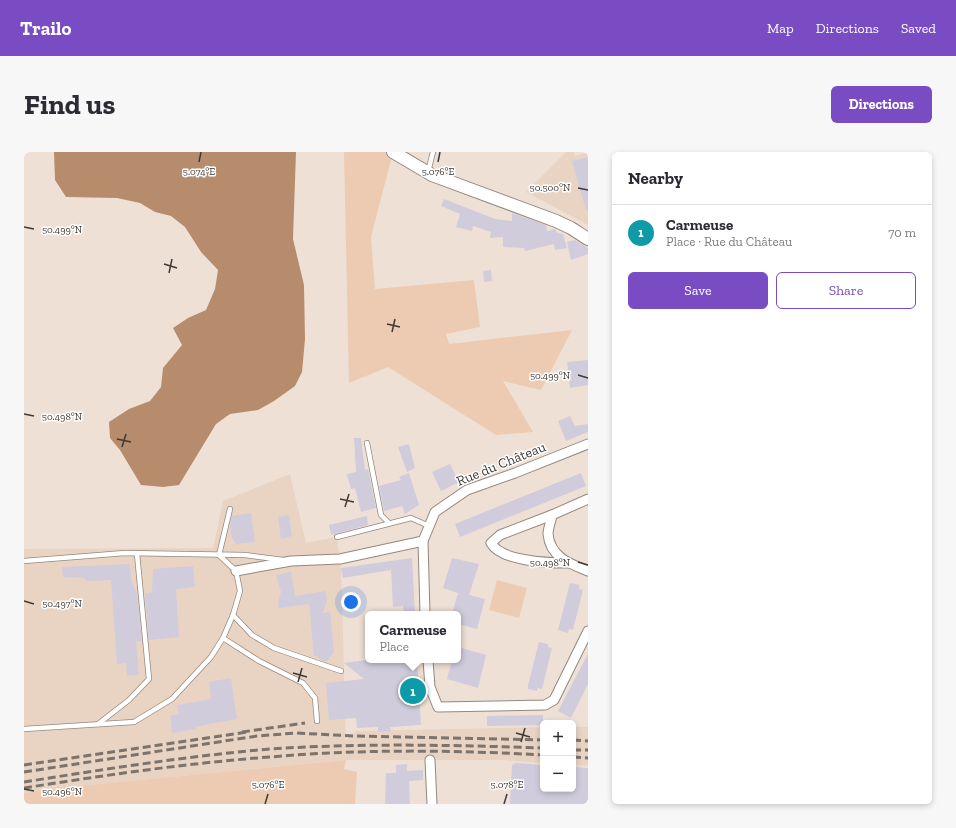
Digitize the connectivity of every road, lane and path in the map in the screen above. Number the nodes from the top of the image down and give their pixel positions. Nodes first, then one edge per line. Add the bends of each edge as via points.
1 (433, 152) edge
2 (398, 153) edge
3 (428, 172) junction
4 (588, 239) edge
5 (367, 443) dead end
6 (588, 444) edge
7 (588, 499) edge
8 (230, 509) dead end
9 (552, 515) junction
10 (389, 523) junction
11 (430, 526) junction
12 (337, 537) dead end
13 (423, 541) junction
14 (137, 554) junction
15 (219, 555) junction
16 (291, 560) junction
17 (24, 561) edge
18 (567, 563) junction
19 (236, 571) junction
20 (588, 572) edge
21 (425, 611) edge
22 (233, 615) junction
23 (588, 632) edge
24 (223, 638) junction
25 (428, 663) edge
26 (341, 671) dead end
27 (317, 721) dead end
28 (98, 724) junction
29 (24, 729) edge
30 (430, 760) dead end
31 (432, 804) edge

1 - 3 lane
2 - 3 street
3 - 4 street via 556,221
5 - 10 lane via 381,515
6 - 11 street, Rue du Château via 468,490 435,512
7 - 9 street
8 - 15 lane
9 - 18 street via 548,534 555,553
9 - 18 street via 500,534 491,543 495,549 504,553 540,563
10 - 11 lane via 411,518
10 - 12 lane
11 - 13 street, Rue du Château
13 - 16 street via 340,559
13 - 21 street, Rue du Château
14 - 15 lane
14 - 17 lane
14 - 28 lane via 149,679 129,700
15 - 16 lane
15 - 19 lane
16 - 19 street
18 - 20 street
19 - 22 lane via 240,591
22 - 24 lane
22 - 26 lane via 252,635 274,648
23 - 25 street via 554,700 545,705 438,707 430,687
24 - 27 lane via 259,661 303,683 315,698
24 - 28 lane via 211,657 172,699 134,722
28 - 29 lane
30 - 31 street

